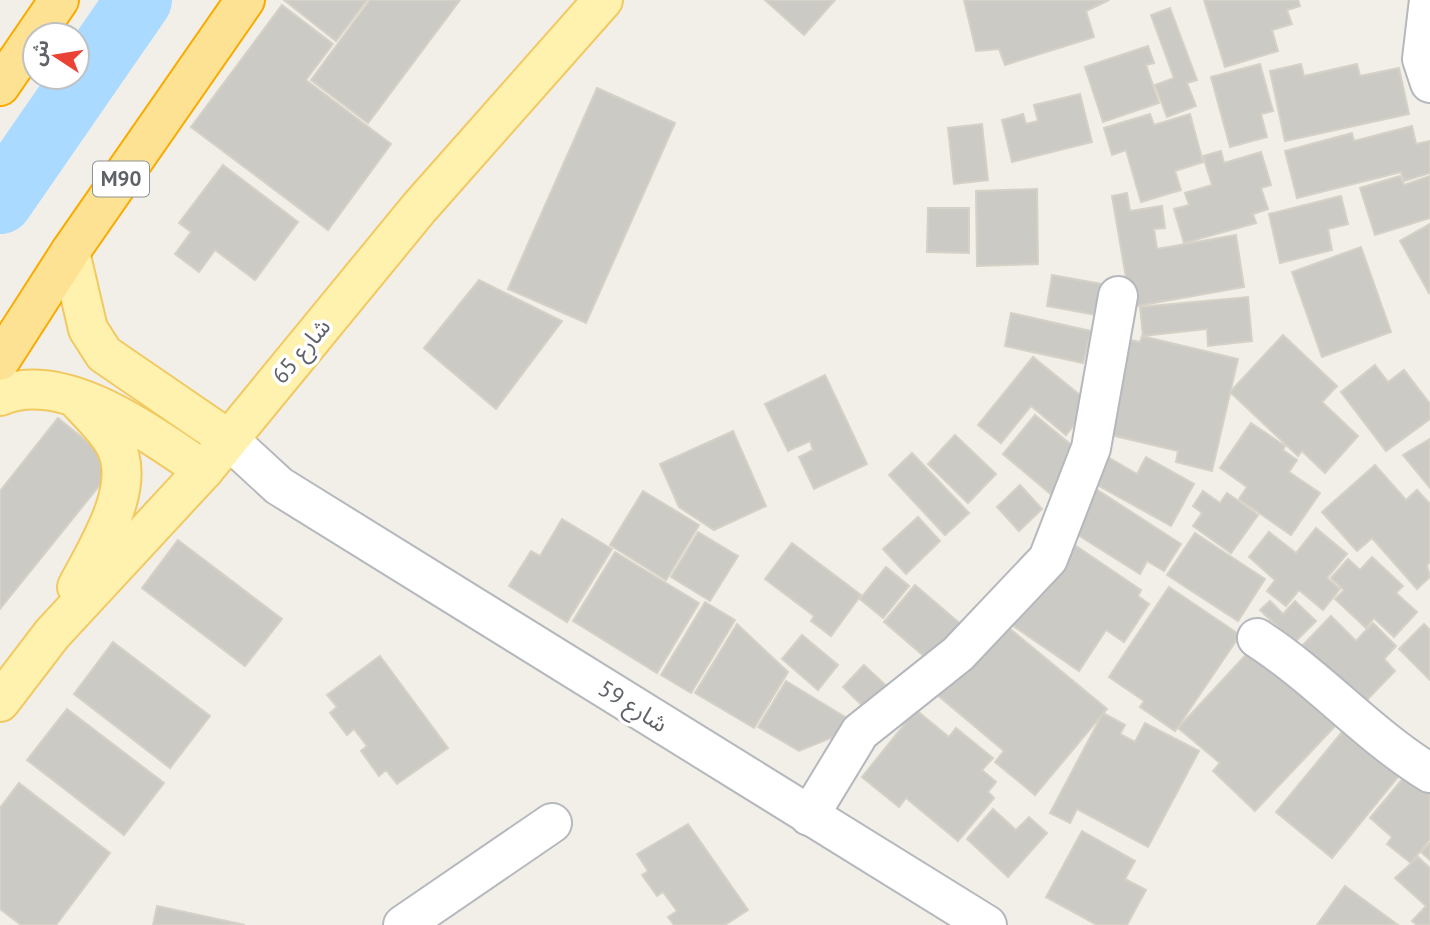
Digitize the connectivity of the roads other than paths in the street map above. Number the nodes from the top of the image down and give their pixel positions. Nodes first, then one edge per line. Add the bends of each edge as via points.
1 (59, 0) edge
2 (245, 0) edge
3 (1429, 0) edge
4 (595, 4) edge
5 (1430, 83) edge
6 (0, 86) edge
7 (70, 252) junction
8 (1118, 296) dead end
9 (0, 361) edge
10 (0, 396) edge
11 (75, 397) junction
12 (228, 439) junction
13 (204, 470) junction
14 (279, 486) junction
15 (52, 634) junction
16 (1257, 638) dead end
17 (0, 702) edge
18 (1430, 773) edge
19 (809, 816) junction
20 (552, 823) dead end
21 (403, 925) edge
22 (987, 925) edge

1 - 6 highway
2 - 7 highway, M90
3 - 5 street via 1422,59
4 - 12 main road, شارع 65
7 - 9 highway, M90
7 - 12 main road via 88,329 104,354
8 - 19 street via 1091,448 1048,559 958,654 860,732
10 - 11 main road via 13,390 43,390
11 - 13 main road via 112,412
11 - 15 main road via 116,446 120,489 108,528
12 - 13 main road, شارع 65
12 - 14 street, شارع 59
13 - 14 street, شارع 59
13 - 15 main road, شارع 65
14 - 19 street, شارع 59
15 - 17 main road, شارع 65
16 - 18 street via 1295,663 1402,757
19 - 22 street, شارع 59
20 - 21 street

